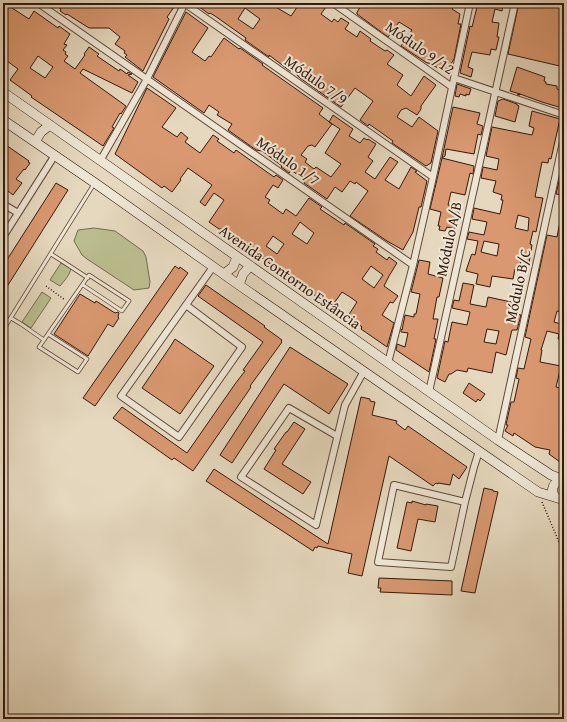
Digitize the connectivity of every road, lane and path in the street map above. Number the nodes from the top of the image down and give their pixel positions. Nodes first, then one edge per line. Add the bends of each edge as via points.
1 (38, 3) edge
2 (184, 3) edge
3 (333, 3) edge
4 (470, 3) edge
5 (514, 3) edge
6 (454, 78) junction
7 (147, 79) junction
8 (452, 87) junction
9 (3, 92) edge
10 (495, 92) junction
11 (564, 115) edge
12 (3, 120) edge
13 (50, 125) junction
14 (564, 137) edge
15 (35, 142) junction
16 (54, 155) junction
17 (100, 161) junction
18 (433, 177) junction
19 (95, 183) junction
20 (3, 204) edge
21 (18, 213) junction
22 (3, 237) edge
23 (51, 254) junction
24 (237, 257) junction
25 (413, 264) junction
26 (250, 266) junction
27 (213, 267) junction
28 (224, 274) junction
29 (88, 278) junction
30 (83, 285) junction
31 (239, 285) junction
32 (46, 286) dead end
33 (70, 303) junction
34 (186, 305) junction
35 (11, 318) junction
36 (5, 327) dead end
37 (48, 334) junction
38 (44, 340) junction
39 (388, 363) junction
40 (364, 371) junction
41 (429, 392) junction
42 (337, 436) junction
43 (498, 440) junction
44 (479, 451) junction
45 (563, 480) edge
46 (538, 492) junction
47 (560, 498) edge
48 (465, 502) junction
49 (564, 554) edge

1 - 7 street, Módulo 1/7
2 - 7 street
2 - 18 street, Módulo 7/9
3 - 8 street, Módulo 9/12
4 - 6 street
5 - 10 street, Módulo A/B
6 - 8 street
6 - 10 street
7 - 17 street
7 - 25 street, Módulo 1/7
8 - 18 street
9 - 13 street, Avenida Contorno Estância
10 - 11 street
10 - 41 street, Módulo A/B
12 - 15 street
13 - 15 street via 41,132
13 - 17 street, Avenida Contorno Estância
14 - 43 street, Módulo B/C
15 - 16 street
16 - 19 street
16 - 21 street
17 - 24 street, Avenida Contorno Estância
18 - 25 street
19 - 23 lane
19 - 27 street
20 - 21 street
21 - 22 street
23 - 29 lane
23 - 35 lane
24 - 26 street, Avenida Contorno Estância
24 - 28 street via 234,267
25 - 39 street
26 - 31 street via 243,274
26 - 39 street, Avenida Contorno Estância
27 - 28 street
27 - 34 street
28 - 31 street
29 - 30 lane
29 - 30 lane via 89,275 129,301 122,311
30 - 33 lane
31 - 40 street
32 - 33 path
33 - 37 lane
34 - 34 street via 121,396 179,437 242,347
35 - 36 lane
35 - 38 lane
37 - 38 lane
37 - 38 lane via 87,359 78,372 39,347
39 - 41 street, Avenida Contorno Estância
40 - 42 street via 345,405
40 - 44 street
41 - 43 street, Avenida Contorno Estância
42 - 42 street via 316,525 241,477 289,408
43 - 45 street, Avenida Contorno Estância
44 - 46 street
44 - 48 street
45 - 47 street via 555,483 552,490
46 - 47 street
46 - 49 path
48 - 48 street via 394,486 378,562 451,567

